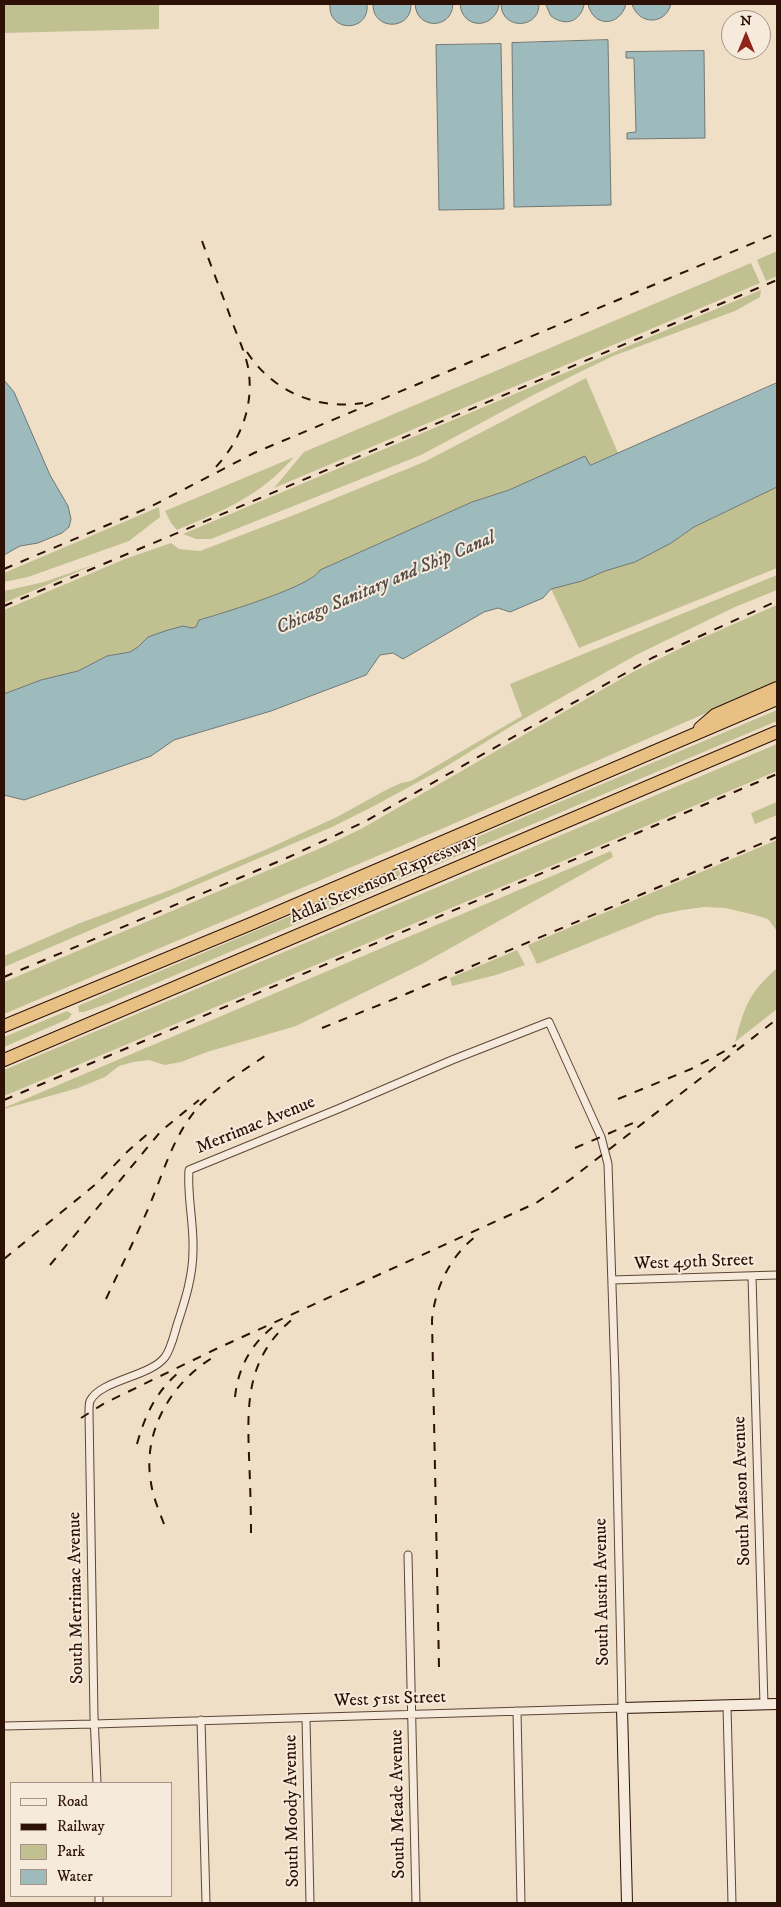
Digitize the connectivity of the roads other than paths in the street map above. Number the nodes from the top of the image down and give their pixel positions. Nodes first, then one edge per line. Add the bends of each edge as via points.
1 (777, 688) edge
2 (777, 699) edge
3 (777, 732) edge
4 (692, 735) junction
5 (549, 1022) joint
6 (4, 1026) edge
7 (4, 1060) edge
8 (777, 1275) edge
9 (752, 1276) junction
10 (612, 1280) junction
11 (89, 1412) joint
12 (408, 1555) dead end
13 (777, 1704) edge
14 (764, 1705) junction
15 (727, 1706) junction
16 (622, 1708) junction
17 (517, 1711) junction
18 (412, 1716) junction
19 (306, 1718) junction
20 (201, 1720) junction
21 (94, 1724) junction
22 (4, 1726) edge
23 (96, 1782) edge
24 (206, 1903) edge
25 (310, 1903) edge
26 (416, 1903) edge
27 (521, 1903) edge
28 (626, 1903) edge
29 (732, 1903) edge

1 - 4 highway via 715,715
2 - 4 highway, Adlai Stevenson Expressway
3 - 7 highway, Adlai Stevenson Expressway
4 - 6 highway, Adlai Stevenson Expressway
5 - 10 street, South Austin Avenue via 606,1152
5 - 11 street, Merrimac Avenue via 189,1170 191,1268 186,1299 167,1355 158,1365 96,1394 90,1402
8 - 9 street, West 49th Street
9 - 10 street, West 49th Street
9 - 14 street, South Mason Avenue
10 - 16 street, South Austin Avenue
11 - 21 street, South Merrimac Avenue
12 - 18 street, South Meade Avenue
13 - 14 street, West 51st Street
14 - 15 street, West 51st Street
15 - 16 street, West 51st Street
15 - 29 street
16 - 17 street, West 51st Street
16 - 28 street, South Austin Avenue
17 - 18 street, West 51st Street
17 - 27 street
18 - 19 street, West 51st Street
18 - 26 street, South Meade Avenue
19 - 20 street, West 51st Street
19 - 25 street, South Moody Avenue
20 - 21 street, West 51st Street
20 - 24 street
21 - 22 street, West 51st Street
21 - 23 street, South Merrimac Avenue

